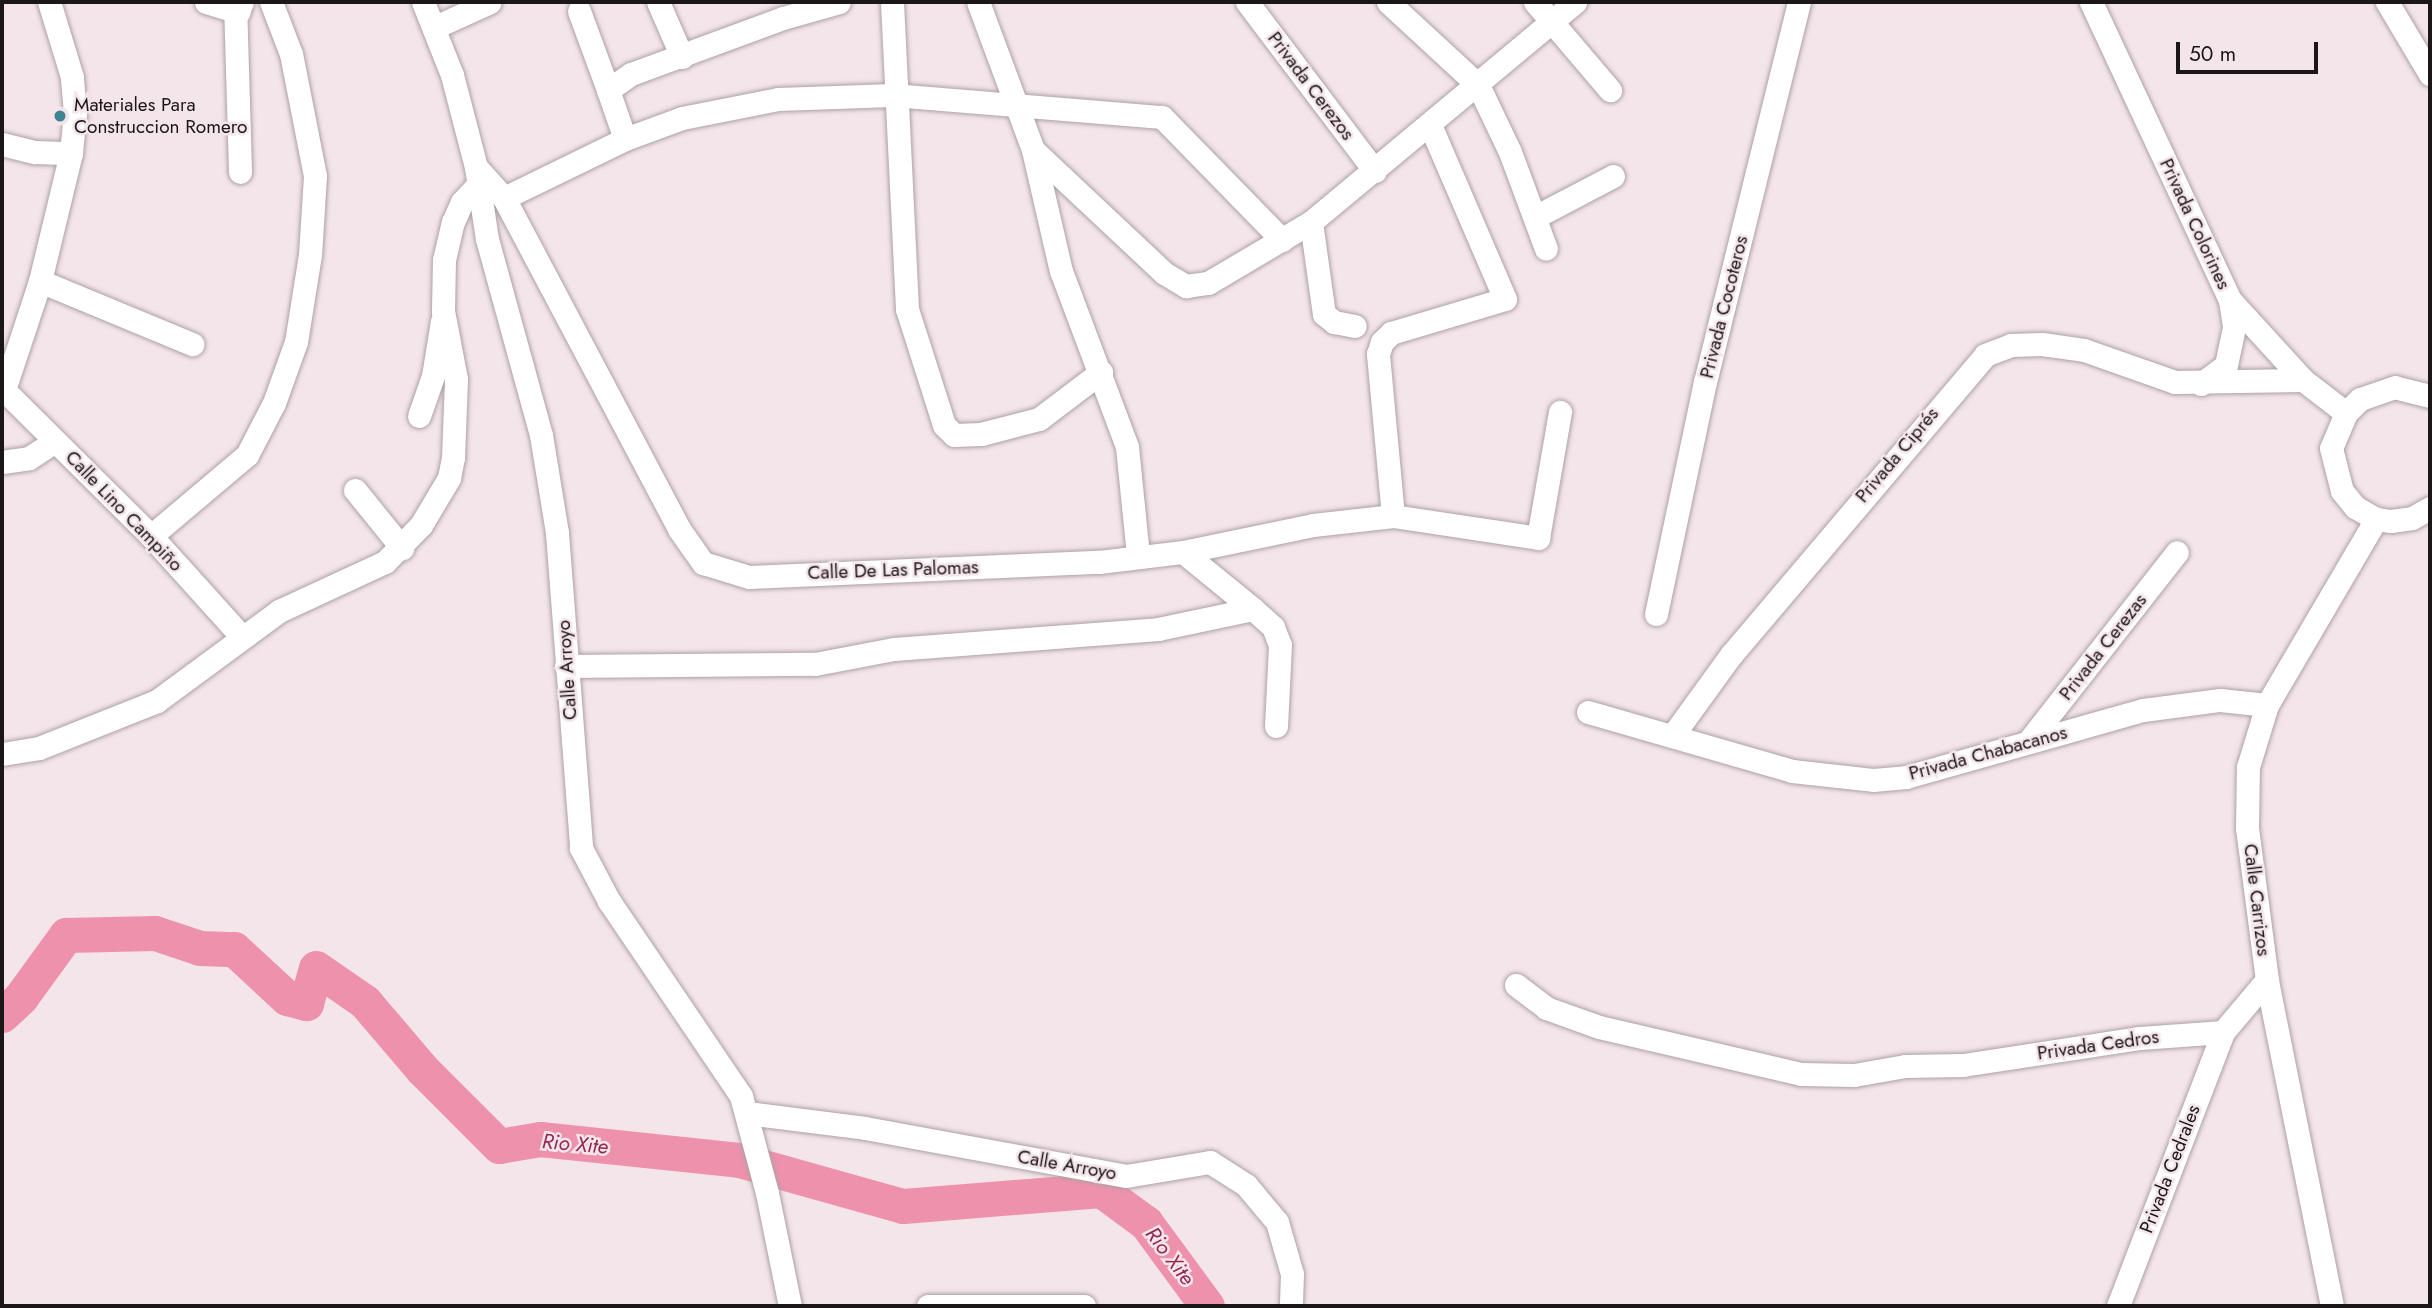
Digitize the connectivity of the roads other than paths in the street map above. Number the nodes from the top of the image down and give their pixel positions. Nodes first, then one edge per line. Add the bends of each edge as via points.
1 (48, 2) edge
2 (206, 2) edge
3 (271, 2) edge
4 (423, 2) edge
5 (489, 2) edge
6 (659, 2) edge
7 (839, 2) edge
8 (892, 2) edge
9 (978, 2) edge
10 (1247, 2) edge
11 (1388, 2) edge
12 (1535, 2) edge
13 (1575, 2) edge
14 (1799, 2) edge
15 (2091, 2) edge
16 (2387, 2) edge
17 (238, 5) edge
18 (779, 10) edge
19 (579, 11) dead end
20 (1555, 20) junction
21 (435, 27) junction
22 (682, 57) junction
23 (2430, 74) edge
24 (1478, 85) junction
25 (608, 90) junction
26 (1610, 90) dead end
27 (893, 95) junction
28 (1019, 108) junction
29 (1430, 125) junction
30 (625, 139) junction
31 (2, 144) edge
32 (1033, 150) junction
33 (71, 153) junction
34 (1375, 171) junction
35 (240, 172) dead end
36 (1613, 176) dead end
37 (476, 177) junction
38 (503, 198) junction
39 (1535, 217) junction
40 (1311, 222) junction
41 (1282, 240) junction
42 (1546, 249) dead end
43 (40, 281) junction
44 (2230, 300) junction
45 (443, 311) junction
46 (1355, 326) dead end
47 (192, 344) dead end
48 (1101, 372) junction
49 (2303, 380) junction
50 (2201, 384) junction
51 (3, 389) edge
52 (2430, 396) edge
53 (1560, 412) dead end
54 (2346, 412) junction
55 (418, 416) dead end
56 (55, 441) junction
57 (2, 462) edge
58 (355, 490) dead end
59 (2430, 508) edge
60 (1393, 516) junction
61 (2376, 519) junction
62 (151, 536) junction
63 (402, 548) junction
64 (1183, 552) junction
65 (2177, 552) dead end
66 (1138, 556) junction
67 (1253, 609) junction
68 (1656, 614) dead end
69 (242, 637) junction
70 (566, 666) junction
71 (2267, 705) junction
72 (1588, 712) dead end
73 (1276, 726) dead end
74 (1673, 735) junction
75 (2028, 742) junction
76 (2, 754) edge
77 (2267, 980) junction
78 (1516, 985) dead end
79 (2223, 1032) junction
80 (747, 1113) junction
81 (790, 1306) edge
82 (928, 1306) edge
83 (1083, 1306) edge
84 (1291, 1306) edge
85 (2118, 1306) edge
86 (2332, 1306) edge

1 - 33 street via 72,77
2 - 17 street
3 - 62 street via 291,54 315,176 310,255 296,342 274,402 247,455
4 - 21 street, Calle Arroyo
5 - 21 street
6 - 22 street
7 - 18 street
8 - 27 street
9 - 28 street
10 - 34 street, Privada Cerezos
11 - 24 street
12 - 20 street
13 - 20 street
14 - 68 street, Privada Cocoteros via 1705,382
15 - 44 street, Privada Colorines
16 - 23 street
17 - 35 street
18 - 22 street
19 - 25 street
20 - 24 street
20 - 26 street
21 - 37 street, Calle Arroyo
22 - 25 street via 632,74
24 - 29 street
24 - 39 street
25 - 30 street
27 - 28 street
27 - 30 street via 818,95 741,104
27 - 48 street via 907,309 944,425 954,435 981,435 1039,419
28 - 32 street
28 - 41 street via 1162,117
29 - 34 street
29 - 60 street via 1505,299 1391,333 1382,342 1378,354
30 - 38 street
31 - 33 street via 35,152
32 - 41 street via 1178,284 1208,283
32 - 48 street via 1061,271
33 - 43 street
34 - 40 street
36 - 39 street
37 - 38 street, Calle De Las Palomas
37 - 45 street via 453,222 443,260
37 - 70 street, Calle Arroyo via 541,435 557,533
38 - 66 street, Calle De Las Palomas via 679,529 703,563 749,576 1099,562
39 - 42 street
40 - 41 street
40 - 46 street via 1324,314 1334,322
43 - 47 street
43 - 51 street
44 - 49 street, Privada Colorines
44 - 50 street via 2234,326 2226,365
45 - 55 street via 433,376
45 - 63 street via 456,379 453,458 440,495
48 - 66 street via 1127,447
49 - 50 street, Privada Ciprés
49 - 54 street, Privada Colorines
50 - 74 street, Privada Ciprés via 2146,376 2060,345 2026,342 1985,355 1731,655
51 - 56 street, Calle Lino Campiño
52 - 54 street via 2395,387 2376,390
53 - 60 street, Calle De Las Palomas via 1538,538
54 - 61 street via 2331,448 2333,469 2355,507
56 - 57 street via 29,458
56 - 62 street, Calle Lino Campiño
58 - 63 street
59 - 61 street via 2412,517
60 - 64 street, Calle De Las Palomas via 1313,525
61 - 71 street, Calle Carrizos
62 - 69 street, Calle Lino Campiño
63 - 69 street via 385,562 279,611
64 - 66 street, Calle De Las Palomas
64 - 67 street
65 - 75 street, Privada Cerezas
67 - 70 street via 1158,629 894,649 815,664
67 - 73 street via 1273,627 1280,645
69 - 76 street via 204,670 157,701 39,748
70 - 80 street, Calle Arroyo via 584,858 733,1083
71 - 75 street, Privada Chabacanos via 2220,700 2143,710
71 - 77 street, Calle Carrizos via 2248,767 2247,828
72 - 74 street, Privada Chabacanos
74 - 75 street, Privada Chabacanos via 1792,771 1874,780 1906,777
77 - 79 street
77 - 86 street, Calle Carrizos
78 - 79 street, Privada Cedros via 1546,1008 1599,1027 1801,1074 1854,1075 1905,1066 1963,1065 2140,1038
79 - 85 street, Privada Cedrales
80 - 81 street, Calle Arroyo
80 - 84 street, Calle Arroyo via 865,1128 1126,1176 1210,1162 1252,1191 1277,1222 1292,1274
82 - 83 street

